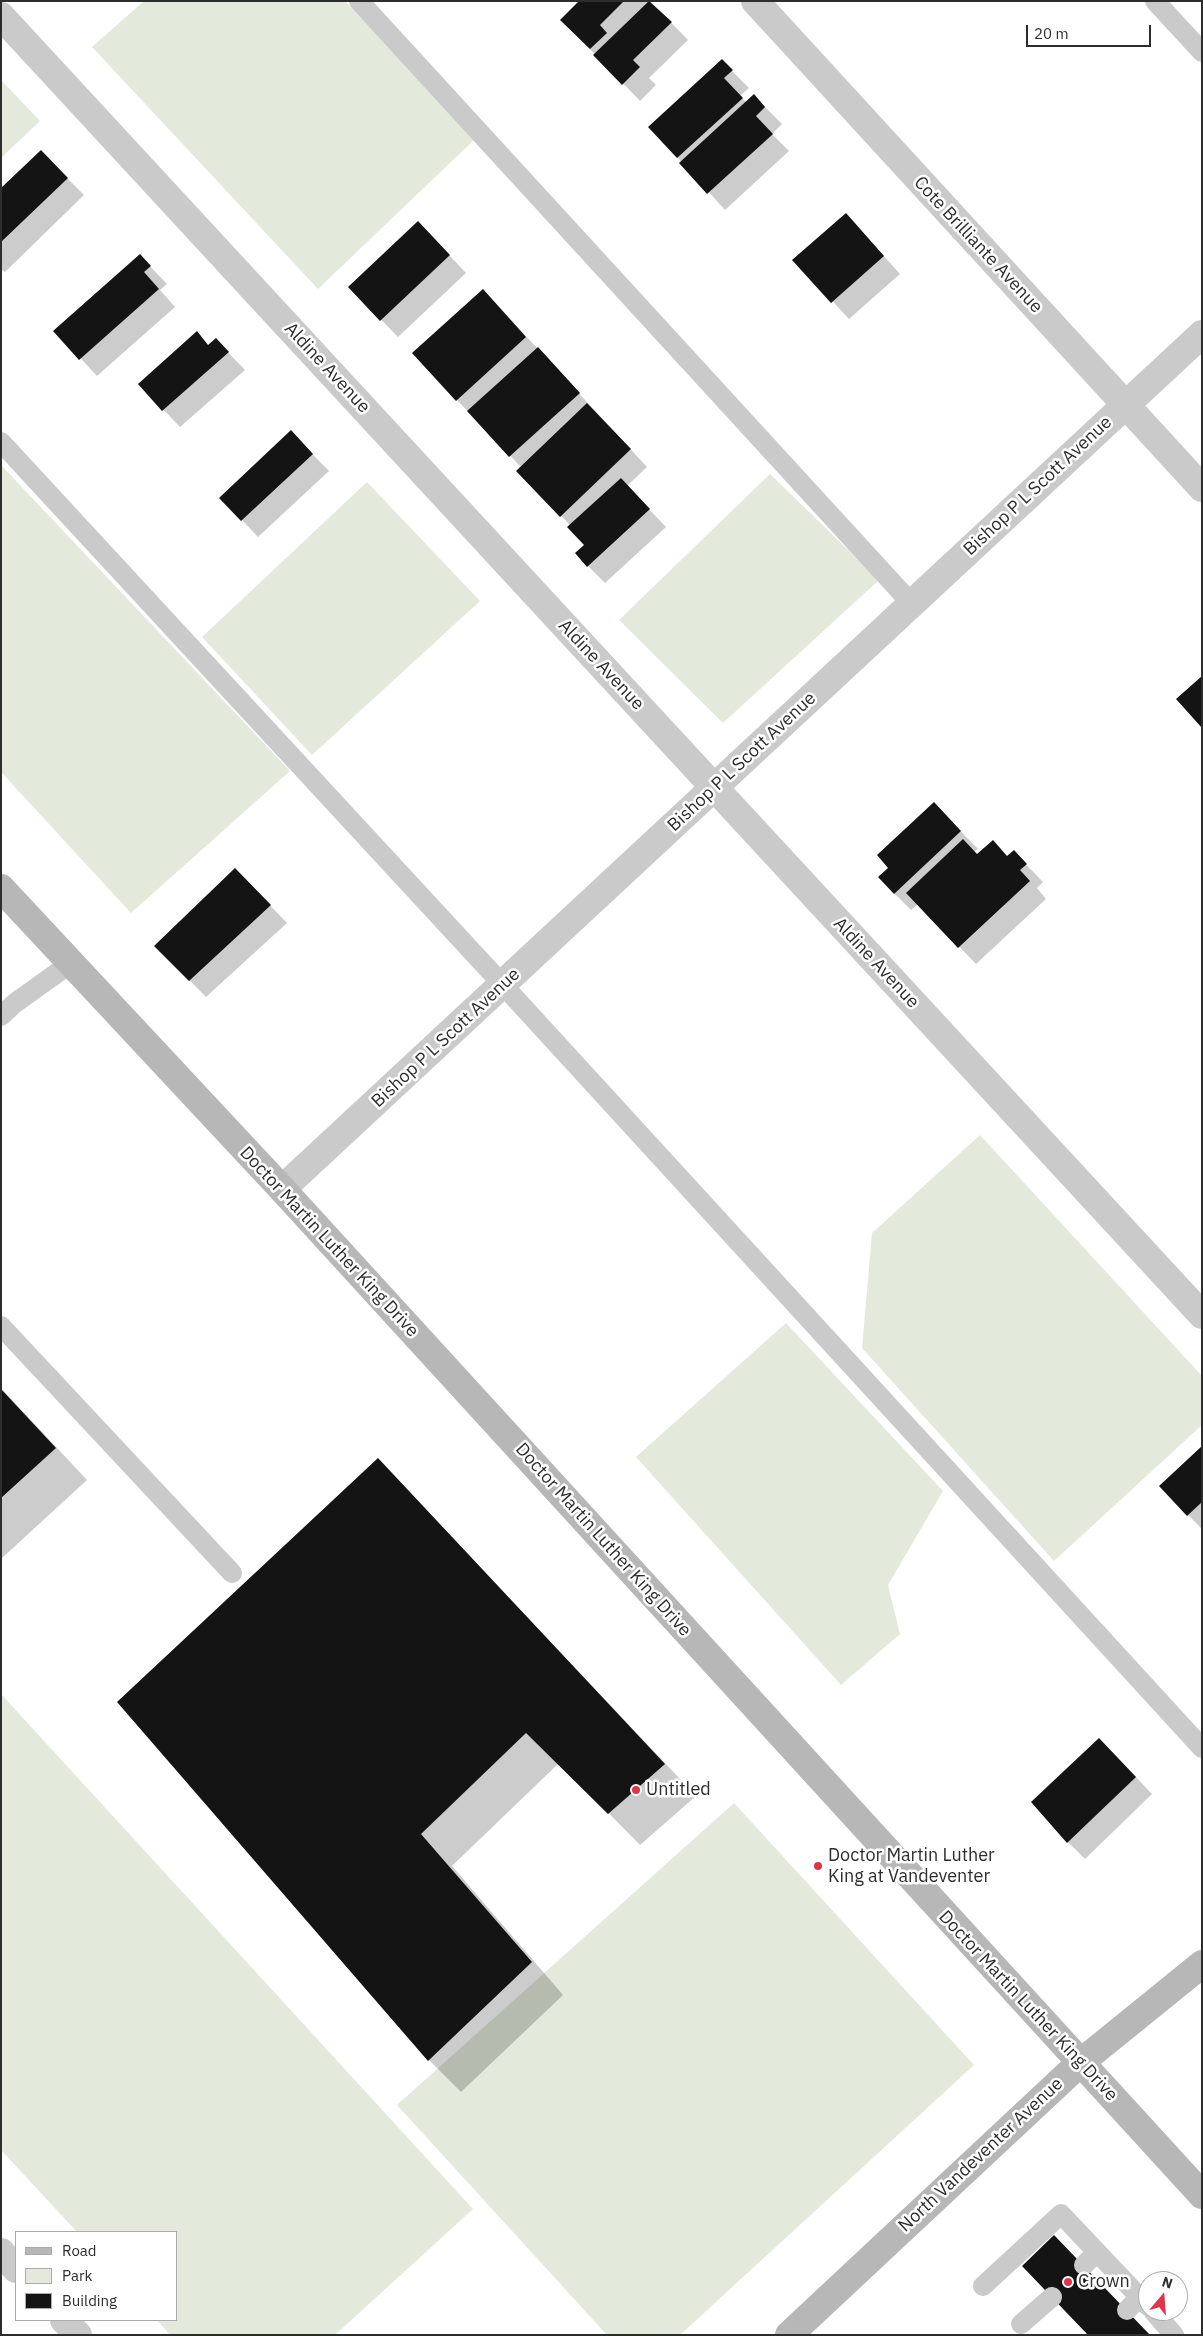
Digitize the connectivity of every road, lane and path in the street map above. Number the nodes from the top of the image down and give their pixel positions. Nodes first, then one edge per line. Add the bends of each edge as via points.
1 (359, 1) edge
2 (755, 1) edge
3 (1155, 1) edge
4 (1, 16) edge
5 (1202, 52) edge
6 (1202, 334) edge
7 (1124, 404) junction
8 (1, 442) edge
9 (1202, 488) edge
10 (912, 604) junction
11 (715, 788) junction
12 (1, 888) edge
13 (71, 963) junction
14 (503, 985) junction
15 (1, 1016) edge
16 (282, 1189) junction
17 (1202, 1315) edge
18 (1, 1326) edge
19 (232, 1573) dead end
20 (1202, 1748) edge
21 (1202, 1964) edge
22 (1080, 2063) junction
23 (1202, 2195) edge
24 (1, 2252) edge
25 (15, 2267) edge
26 (983, 2286) dead end
27 (1052, 2297) dead end
28 (1138, 2302) edge
29 (65, 2321) edge
30 (1159, 2321) edge
31 (1021, 2324) dead end
32 (78, 2335) edge
33 (789, 2335) edge
34 (1174, 2335) edge

1 - 10 lane
2 - 7 street, Cote Brilliante Avenue
3 - 5 lane
4 - 11 street, Aldine Avenue
6 - 7 street, Bishop P L Scott Avenue
7 - 9 street, Cote Brilliante Avenue
7 - 10 street, Bishop P L Scott Avenue
8 - 14 lane
10 - 11 street, Bishop P L Scott Avenue
11 - 14 street, Bishop P L Scott Avenue
11 - 17 street, Aldine Avenue
12 - 13 main road, Doctor Martin Luther King Drive
13 - 15 lane
13 - 16 main road, Doctor Martin Luther King Drive
14 - 16 street, Bishop P L Scott Avenue
14 - 20 lane
16 - 22 main road, Doctor Martin Luther King Drive
18 - 19 lane
21 - 22 main road, North Vandeventer Avenue
22 - 23 main road, Doctor Martin Luther King Drive
22 - 33 main road, North Vandeventer Avenue
24 - 25 street
26 - 28 lane via 1061,2214 1091,2259
27 - 31 lane
29 - 32 street
30 - 34 lane

